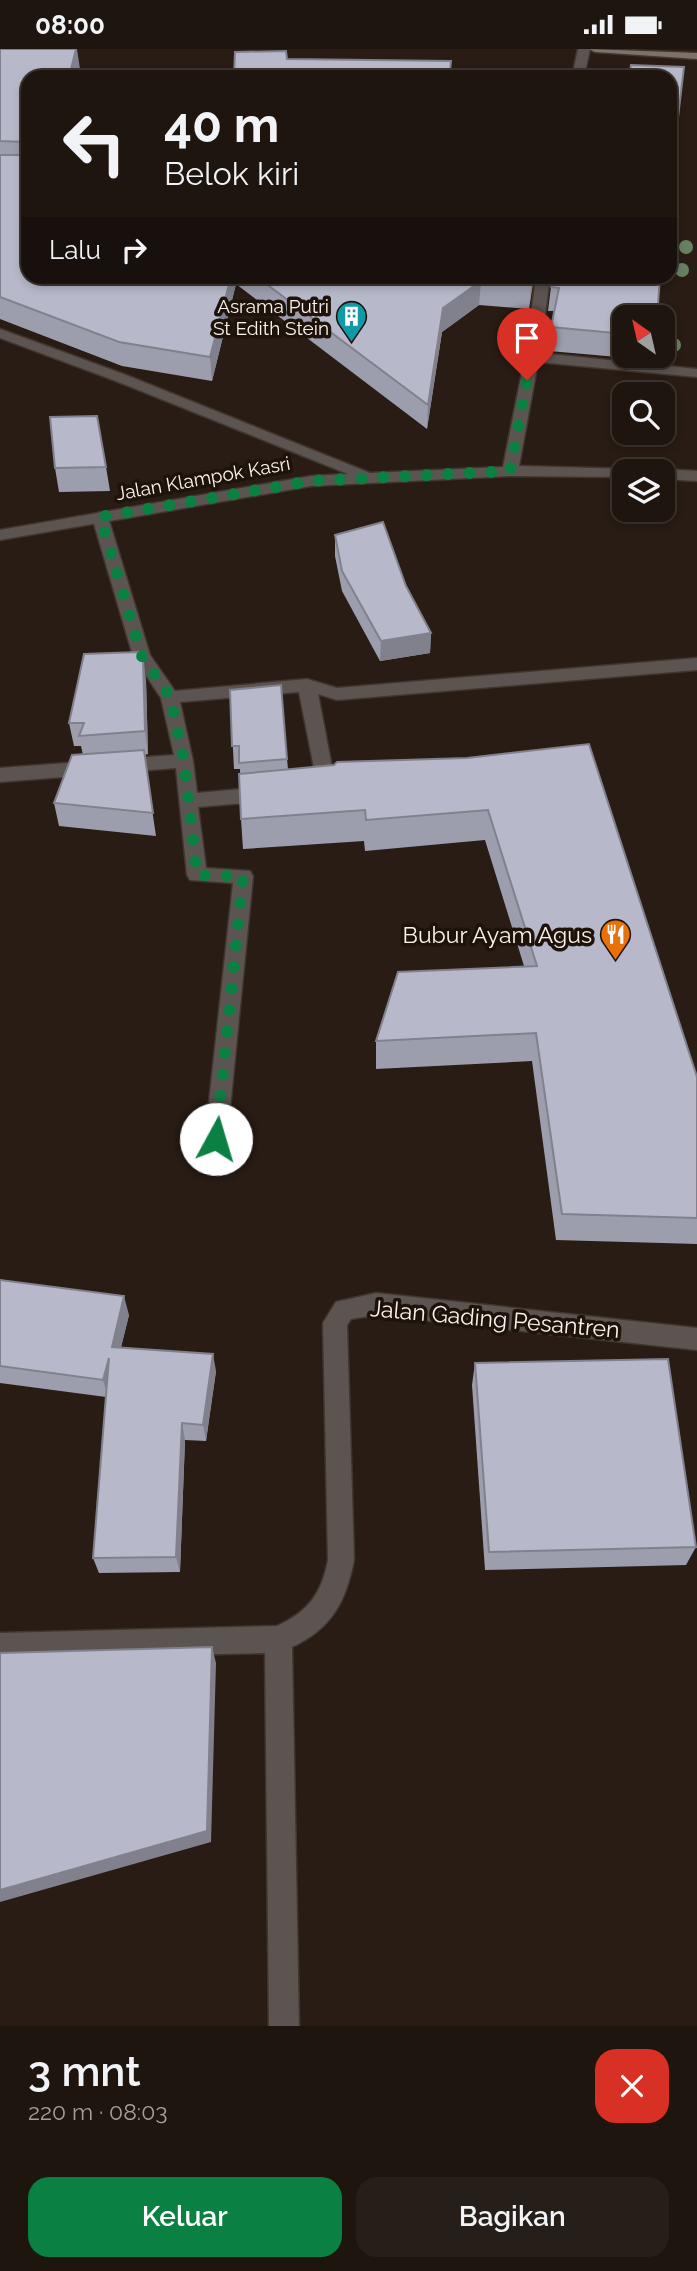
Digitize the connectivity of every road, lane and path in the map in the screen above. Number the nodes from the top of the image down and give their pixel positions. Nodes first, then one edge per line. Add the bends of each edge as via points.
1 (584, 49) edge
2 (594, 49) edge
3 (697, 56) edge
4 (580, 70) edge
5 (542, 284) edge
6 (0, 333) edge
7 (532, 357) junction
8 (697, 373) edge
9 (510, 471) junction
10 (612, 472) edge
11 (675, 475) edge
12 (697, 476) edge
13 (371, 478) junction
14 (100, 517) junction
15 (0, 534) edge
16 (697, 664) edge
17 (307, 685) junction
18 (170, 697) junction
19 (184, 761) junction
20 (0, 775) edge
21 (188, 801) junction
22 (216, 1139) dead end
23 (697, 1339) edge
24 (278, 1639) junction
25 (0, 1646) edge
26 (284, 2026) edge

1 - 4 street
2 - 3 main road
5 - 7 street
6 - 13 street
7 - 8 street
7 - 9 street
9 - 10 street, Jalan Klampok Kasri
9 - 13 street, Jalan Klampok Kasri
11 - 12 street
13 - 14 street, Jalan Klampok Kasri via 311,481
14 - 15 street, Jalan Klampok Kasri
14 - 18 street via 142,656
16 - 17 street via 337,694
17 - 18 street
17 - 21 street via 327,788
18 - 19 street
19 - 20 street
19 - 21 street
21 - 22 street via 197,875 243,876
23 - 24 street, Jalan Gading Pesantren via 376,1304 344,1310 335,1323 339,1577 324,1610 305,1628
24 - 25 street, Jalan Gading Pesantren
24 - 26 street

